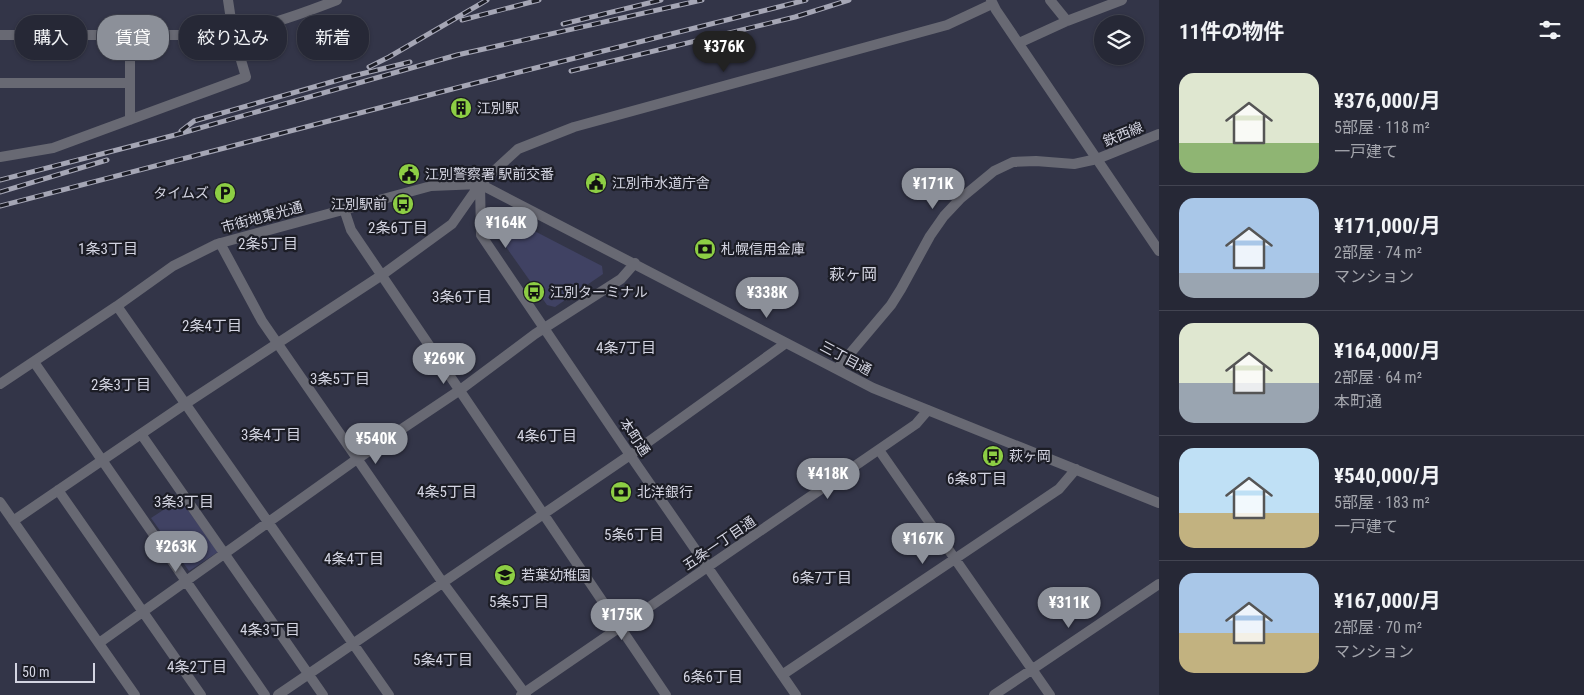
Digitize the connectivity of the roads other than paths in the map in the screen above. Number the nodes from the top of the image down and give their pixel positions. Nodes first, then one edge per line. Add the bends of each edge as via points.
1 (228, 0) edge
2 (337, 0) edge
3 (1050, 0) edge
4 (1122, 0) edge
5 (992, 2) edge
6 (230, 15) edge
7 (287, 18) edge
8 (1067, 21) junction
9 (0, 35) edge
10 (97, 35) edge
11 (1019, 43) junction
12 (129, 60) edge
13 (241, 60) edge
14 (129, 82) junction
15 (0, 83) edge
16 (130, 120) junction
17 (1159, 134) edge
18 (0, 157) edge
19 (1097, 159) junction
20 (480, 184) junction
21 (344, 209) junction
22 (220, 243) junction
23 (1159, 250) edge
24 (635, 263) junction
25 (382, 274) junction
26 (117, 306) junction
27 (545, 328) junction
28 (786, 343) junction
29 (277, 344) junction
30 (34, 362) junction
31 (837, 369) junction
32 (0, 384) edge
33 (460, 390) junction
34 (185, 404) junction
35 (928, 410) junction
36 (141, 434) junction
37 (879, 450) junction
38 (630, 455) junction
39 (356, 459) junction
40 (102, 460) junction
41 (1076, 469) junction
42 (58, 490) junction
43 (0, 502) edge
44 (1159, 502) edge
45 (544, 514) junction
46 (13, 521) junction
47 (268, 522) junction
48 (224, 553) junction
49 (955, 559) junction
50 (708, 567) junction
51 (186, 581) junction
52 (443, 583) junction
53 (1159, 584) edge
54 (142, 612) junction
55 (620, 627) junction
56 (99, 643) junction
57 (354, 645) junction
58 (1032, 669) junction
59 (309, 674) junction
60 (782, 675) junction
61 (524, 694) edge
62 (135, 695) edge
63 (201, 695) edge
64 (265, 695) edge
65 (278, 695) edge
66 (323, 695) edge
67 (389, 695) edge
68 (666, 695) edge
69 (796, 695) edge
70 (994, 695) edge
71 (1050, 695) edge

1 - 6 street
2 - 7 street
3 - 8 street
4 - 8 street
5 - 11 street
5 - 20 street via 947,25 561,131 518,149
8 - 11 street
9 - 10 street
11 - 19 street
12 - 14 street
13 - 16 street via 246,77
14 - 15 street
14 - 16 street
16 - 18 street via 53,148
17 - 19 street, 鉄西線
19 - 23 street
19 - 31 street, 鉄西線 via 1074,164 1013,162 994,171 944,216 891,305
20 - 21 street, 市街地東光通 via 431,186
20 - 24 street, 三丁目通
20 - 25 street via 452,224
20 - 27 street, 本町通 via 482,235
21 - 22 street, 市街地東光通
21 - 25 street via 351,230
22 - 26 street, 市街地東光通 via 173,266
22 - 29 street
24 - 27 street via 621,279
24 - 28 street, 三丁目通
25 - 29 street
25 - 33 street
26 - 30 street, 市街地東光通
26 - 34 street
27 - 33 street
27 - 38 street, 本町通
28 - 31 street, 三丁目通
28 - 38 street
29 - 34 street
29 - 39 street
30 - 32 street, 市街地東光通
30 - 40 street
31 - 35 street, 三丁目通 via 873,388
33 - 39 street
33 - 45 street
34 - 36 street
34 - 47 street
35 - 37 street, 五条一丁目通 via 916,424
35 - 41 street, 三丁目通
36 - 40 street
36 - 48 street
37 - 49 street
37 - 50 street, 五条一丁目通
38 - 45 street
38 - 50 street, 本町通
39 - 47 street
39 - 52 street
40 - 42 street
40 - 51 street
41 - 44 street, 三丁目通
41 - 49 street via 1059,489
42 - 46 street
42 - 54 street
43 - 46 street
45 - 52 street
45 - 55 street
46 - 56 street
47 - 48 street
47 - 57 street
48 - 51 street
48 - 59 street
49 - 58 street
49 - 60 street
50 - 55 street, 五条一丁目通
50 - 60 street, 本町通
51 - 54 street
51 - 64 street
52 - 57 street
52 - 61 street
53 - 58 street
54 - 56 street
54 - 63 street
55 - 61 street, 五条一丁目通
55 - 68 street
56 - 62 street
57 - 59 street
57 - 67 street
58 - 70 street
58 - 71 street
59 - 65 street
59 - 66 street
60 - 69 street, 本町通

